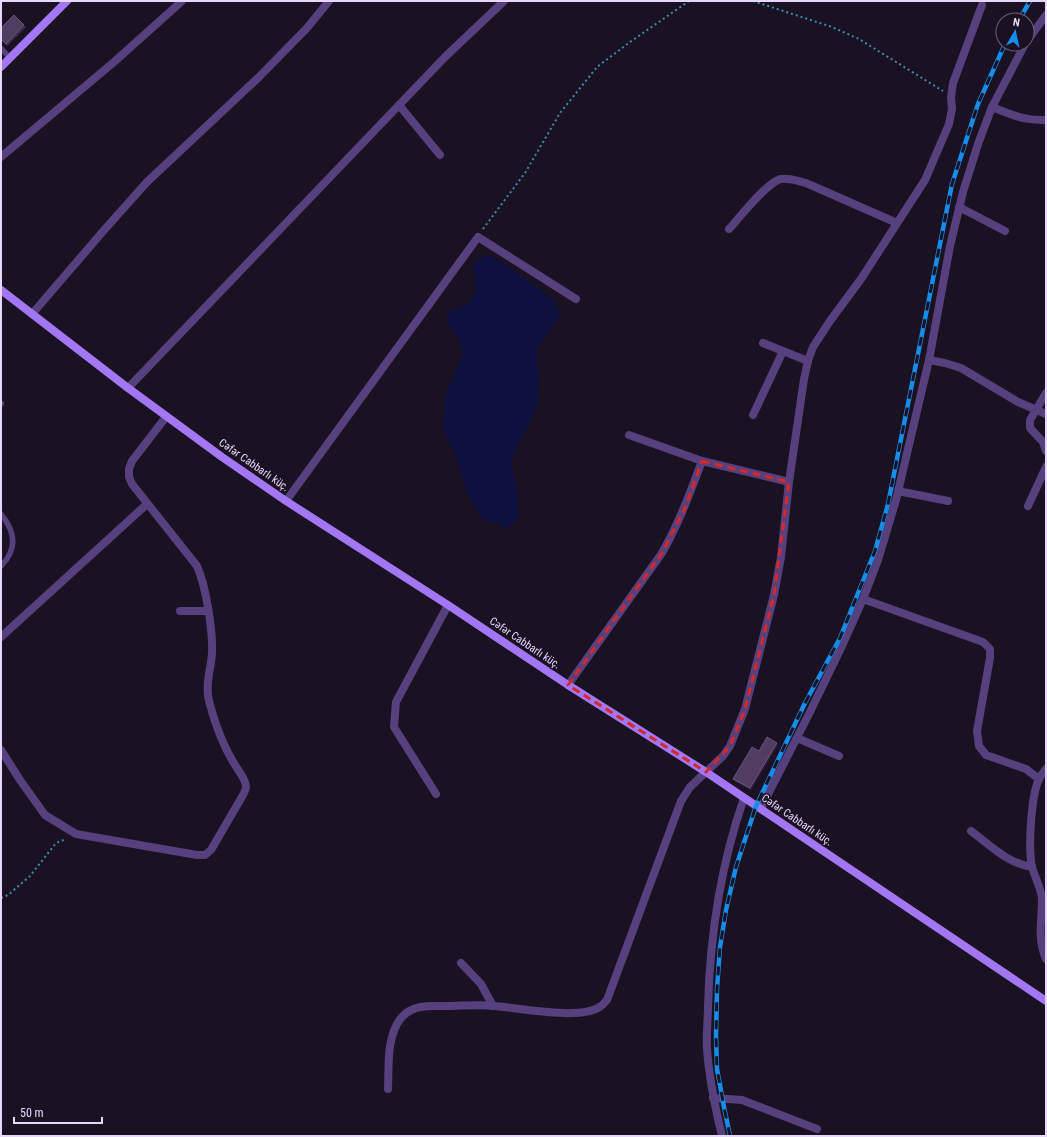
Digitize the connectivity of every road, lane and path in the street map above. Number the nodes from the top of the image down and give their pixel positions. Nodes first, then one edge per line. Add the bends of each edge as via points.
1 (67, 1) edge
2 (182, 1) edge
3 (329, 1) edge
4 (504, 1) edge
5 (689, 1) edge
6 (753, 1) edge
7 (982, 4) dead end
8 (1046, 16) edge
9 (1035, 30) edge
10 (1, 48) edge
11 (1021, 52) edge
12 (10, 58) junction
13 (1, 67) edge
14 (951, 97) junction
15 (399, 105) junction
16 (992, 107) junction
17 (1046, 120) edge
18 (440, 155) dead end
19 (1, 157) edge
20 (959, 207) junction
21 (897, 223) junction
22 (730, 229) dead end
23 (1005, 231) dead end
24 (478, 237) junction
25 (1, 290) edge
26 (576, 299) dead end
27 (32, 314) junction
28 (763, 343) dead end
29 (783, 351) junction
30 (929, 360) junction
31 (808, 361) junction
32 (128, 388) junction
33 (1046, 393) edge
34 (1037, 410) junction
35 (1046, 414) edge
36 (753, 416) dead end
37 (166, 417) junction
38 (628, 435) dead end
39 (1046, 451) edge
40 (702, 461) junction
41 (1046, 467) edge
42 (789, 482) junction
43 (898, 491) junction
44 (286, 501) junction
45 (948, 501) dead end
46 (147, 504) junction
47 (1028, 506) dead end
48 (1, 514) edge
49 (1, 566) edge
50 (863, 599) junction
51 (448, 605) junction
52 (180, 611) dead end
53 (208, 611) junction
54 (1, 637) edge
55 (568, 685) junction
56 (797, 738) junction
57 (1, 750) edge
58 (839, 756) dead end
59 (1046, 768) edge
60 (706, 772) junction
61 (1039, 779) junction
62 (436, 794) dead end
63 (744, 798) junction
64 (761, 808) junction
65 (971, 831) dead end
66 (76, 834) junction
67 (1032, 867) junction
68 (1, 898) edge
69 (1046, 959) edge
70 (461, 963) dead end
71 (1046, 1001) edge
72 (493, 1006) junction
73 (388, 1090) dead end
74 (713, 1098) junction
75 (817, 1129) dead end
76 (722, 1136) edge

1 - 12 street
2 - 19 street
3 - 27 street via 307,28 258,78 147,182
4 - 15 street via 465,36
5 - 24 path via 597,67 560,113 525,173
6 - 14 path via 832,27 859,39
7 - 14 street via 953,83
8 - 9 street
10 - 12 lane
11 - 16 street
12 - 13 street
14 - 21 street via 949,124 925,180
15 - 18 street
15 - 32 street
16 - 17 street via 1018,118
16 - 20 street
20 - 23 street
20 - 30 street
21 - 22 street via 806,183 790,179 769,185
21 - 31 street via 813,347
24 - 26 street
24 - 44 street
25 - 27 street, Cəfər Cabbarlı küç.
27 - 32 street, Cəfər Cabbarlı küç.
28 - 29 street
29 - 31 street
29 - 36 street
30 - 34 street via 961,368 1018,402
30 - 43 street
31 - 42 street
32 - 37 street, Cəfər Cabbarlı küç.
33 - 34 street
34 - 35 street
34 - 39 street via 1030,420 1030,428 1043,442
37 - 44 street, Cəfər Cabbarlı küç.
37 - 46 street via 132,461 129,469 132,484
38 - 40 street
40 - 42 street
40 - 55 street via 674,532
41 - 47 street
42 - 60 street via 774,595 746,709 724,756
43 - 45 street
43 - 50 street via 880,554
44 - 51 street, Cəfər Cabbarlı küç.
46 - 53 street via 197,566 202,577
46 - 54 street
48 - 49 lane via 8,523 13,538 12,549
50 - 56 street
50 - 61 street via 983,642 990,649 977,731 979,746 986,755 1026,769
51 - 55 street, Cəfər Cabbarlı küç.
51 - 62 street via 396,702 394,727
52 - 53 street
53 - 66 street via 212,653 207,682 208,699 218,732 246,786 211,850 205,855 197,855
55 - 60 street, Cəfər Cabbarlı küç.
56 - 58 street
56 - 64 street
57 - 66 street via 45,815
59 - 61 street
60 - 63 street, Cəfər Cabbarlı küç.
60 - 72 street via 690,787 681,801 607,1000 600,1007 585,1012 556,1013
61 - 67 street via 1034,798 1030,840
63 - 64 street, Cəfər Cabbarlı küç.
63 - 74 street via 727,857 709,973 707,1048
64 - 71 street, Cəfər Cabbarlı küç.
65 - 67 street via 1012,861
66 - 68 path via 56,843 30,876 8,896
67 - 69 street via 1042,898 1040,939
70 - 72 street via 481,984
72 - 73 street via 422,1006 409,1011 401,1018 393,1033
74 - 75 street via 742,1100
74 - 76 street

